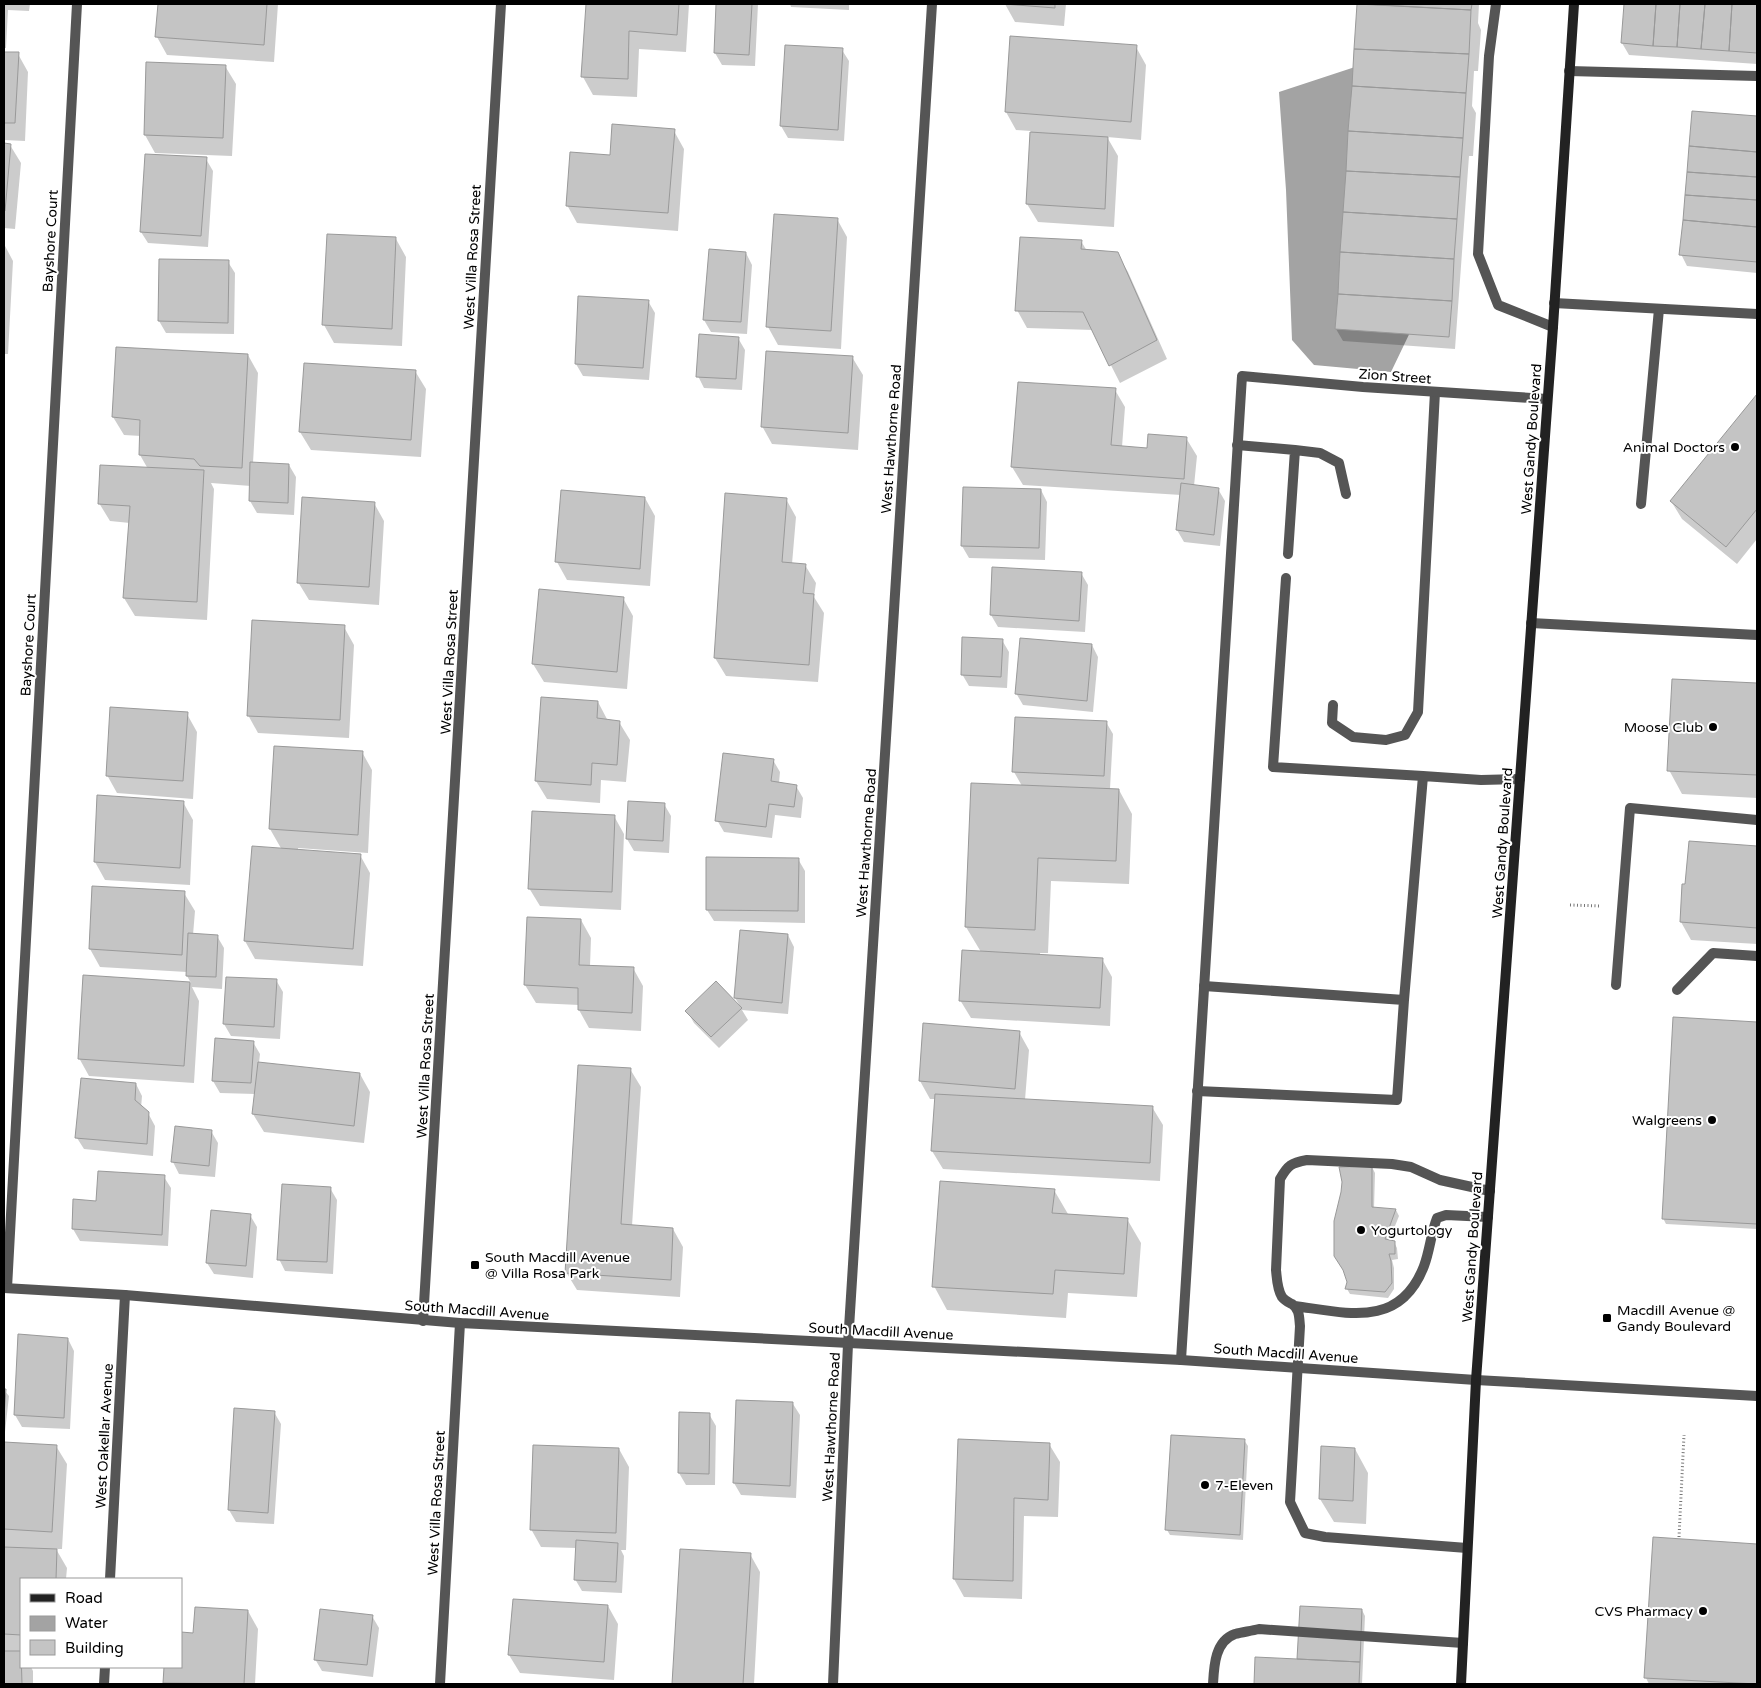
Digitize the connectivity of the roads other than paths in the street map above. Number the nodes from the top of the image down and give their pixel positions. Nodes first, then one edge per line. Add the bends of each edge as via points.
1 (77, 4) edge
2 (501, 4) edge
3 (932, 4) edge
4 (1496, 4) edge
5 (1574, 4) edge
6 (1569, 70) junction
7 (1757, 76) edge
8 (1554, 302) junction
9 (1659, 309) junction
10 (1757, 314) edge
11 (1553, 327) junction
12 (1435, 392) junction
13 (1547, 399) junction
14 (1238, 445) junction
15 (1295, 450) junction
16 (1346, 494) dead end
17 (1641, 504) dead end
18 (1288, 554) dead end
19 (1286, 578) dead end
20 (1531, 624) junction
21 (1757, 635) edge
22 (1333, 705) dead end
23 (1423, 776) junction
24 (1520, 779) junction
25 (1757, 820) edge
26 (1757, 956) edge
27 (1616, 985) dead end
28 (1204, 986) junction
29 (1677, 990) dead end
30 (1404, 1000) junction
31 (1198, 1091) junction
32 (1490, 1191) junction
33 (1488, 1217) junction
34 (5, 1288) edge
35 (125, 1295) junction
36 (1295, 1306) junction
37 (423, 1321) junction
38 (460, 1323) junction
39 (848, 1344) junction
40 (1181, 1360) junction
41 (1299, 1368) junction
42 (1476, 1380) junction
43 (1757, 1396) edge
44 (1467, 1548) junction
45 (110, 1578) edge
46 (1463, 1644) junction
47 (105, 1668) edge
48 (104, 1684) edge
49 (440, 1684) edge
50 (832, 1684) edge
51 (1213, 1684) edge
52 (1461, 1684) edge

1 - 34 street, Bayshore Court
2 - 37 street, West Villa Rosa Street
3 - 39 street, West Hawthorne Road
4 - 11 street via 1488,56 1478,254 1498,305
5 - 6 main road, West Gandy Boulevard
6 - 7 street
6 - 8 main road, West Gandy Boulevard
8 - 9 street
8 - 11 main road, West Gandy Boulevard
9 - 10 street
9 - 17 street
11 - 13 main road, West Gandy Boulevard
12 - 13 street, Zion Street
12 - 14 street, Zion Street via 1242,376
12 - 22 street via 1418,712 1405,734 1386,740 1353,737 1339,728 1332,723
13 - 20 main road, West Gandy Boulevard
14 - 15 street
14 - 28 street
15 - 16 street via 1320,453 1339,463
15 - 18 street
19 - 23 street via 1272,767
20 - 21 street
20 - 24 main road, West Gandy Boulevard
23 - 24 street
23 - 30 street
24 - 32 main road, West Gandy Boulevard
25 - 27 street via 1630,808
26 - 29 street via 1712,953
28 - 30 street
28 - 31 street
30 - 31 street via 1397,1100
31 - 40 street
32 - 33 main road, West Gandy Boulevard
32 - 36 street via 1392,1164 1307,1160 1287,1167 1280,1179 1276,1270 1279,1292 1284,1300
33 - 36 street via 1446,1215 1437,1218 1423,1268 1413,1287 1397,1304 1379,1312 1362,1314
33 - 42 main road, West Gandy Boulevard
34 - 35 street, South Macdill Avenue
35 - 37 street, South Macdill Avenue
35 - 45 street, West Oakellar Avenue
36 - 41 street via 1299,1314
37 - 38 street, South Macdill Avenue
38 - 39 street, South Macdill Avenue
38 - 49 street, West Villa Rosa Street
39 - 40 street, South Macdill Avenue
39 - 50 street, West Hawthorne Road
40 - 41 street, South Macdill Avenue
41 - 42 street, South Macdill Avenue
41 - 44 street via 1290,1502 1305,1533
42 - 43 street, South Macdill Avenue
42 - 44 main road, West Gandy Boulevard
44 - 46 main road, West Gandy Boulevard
46 - 51 street via 1259,1629 1234,1634 1219,1647
46 - 52 main road, West Gandy Boulevard
47 - 48 street

